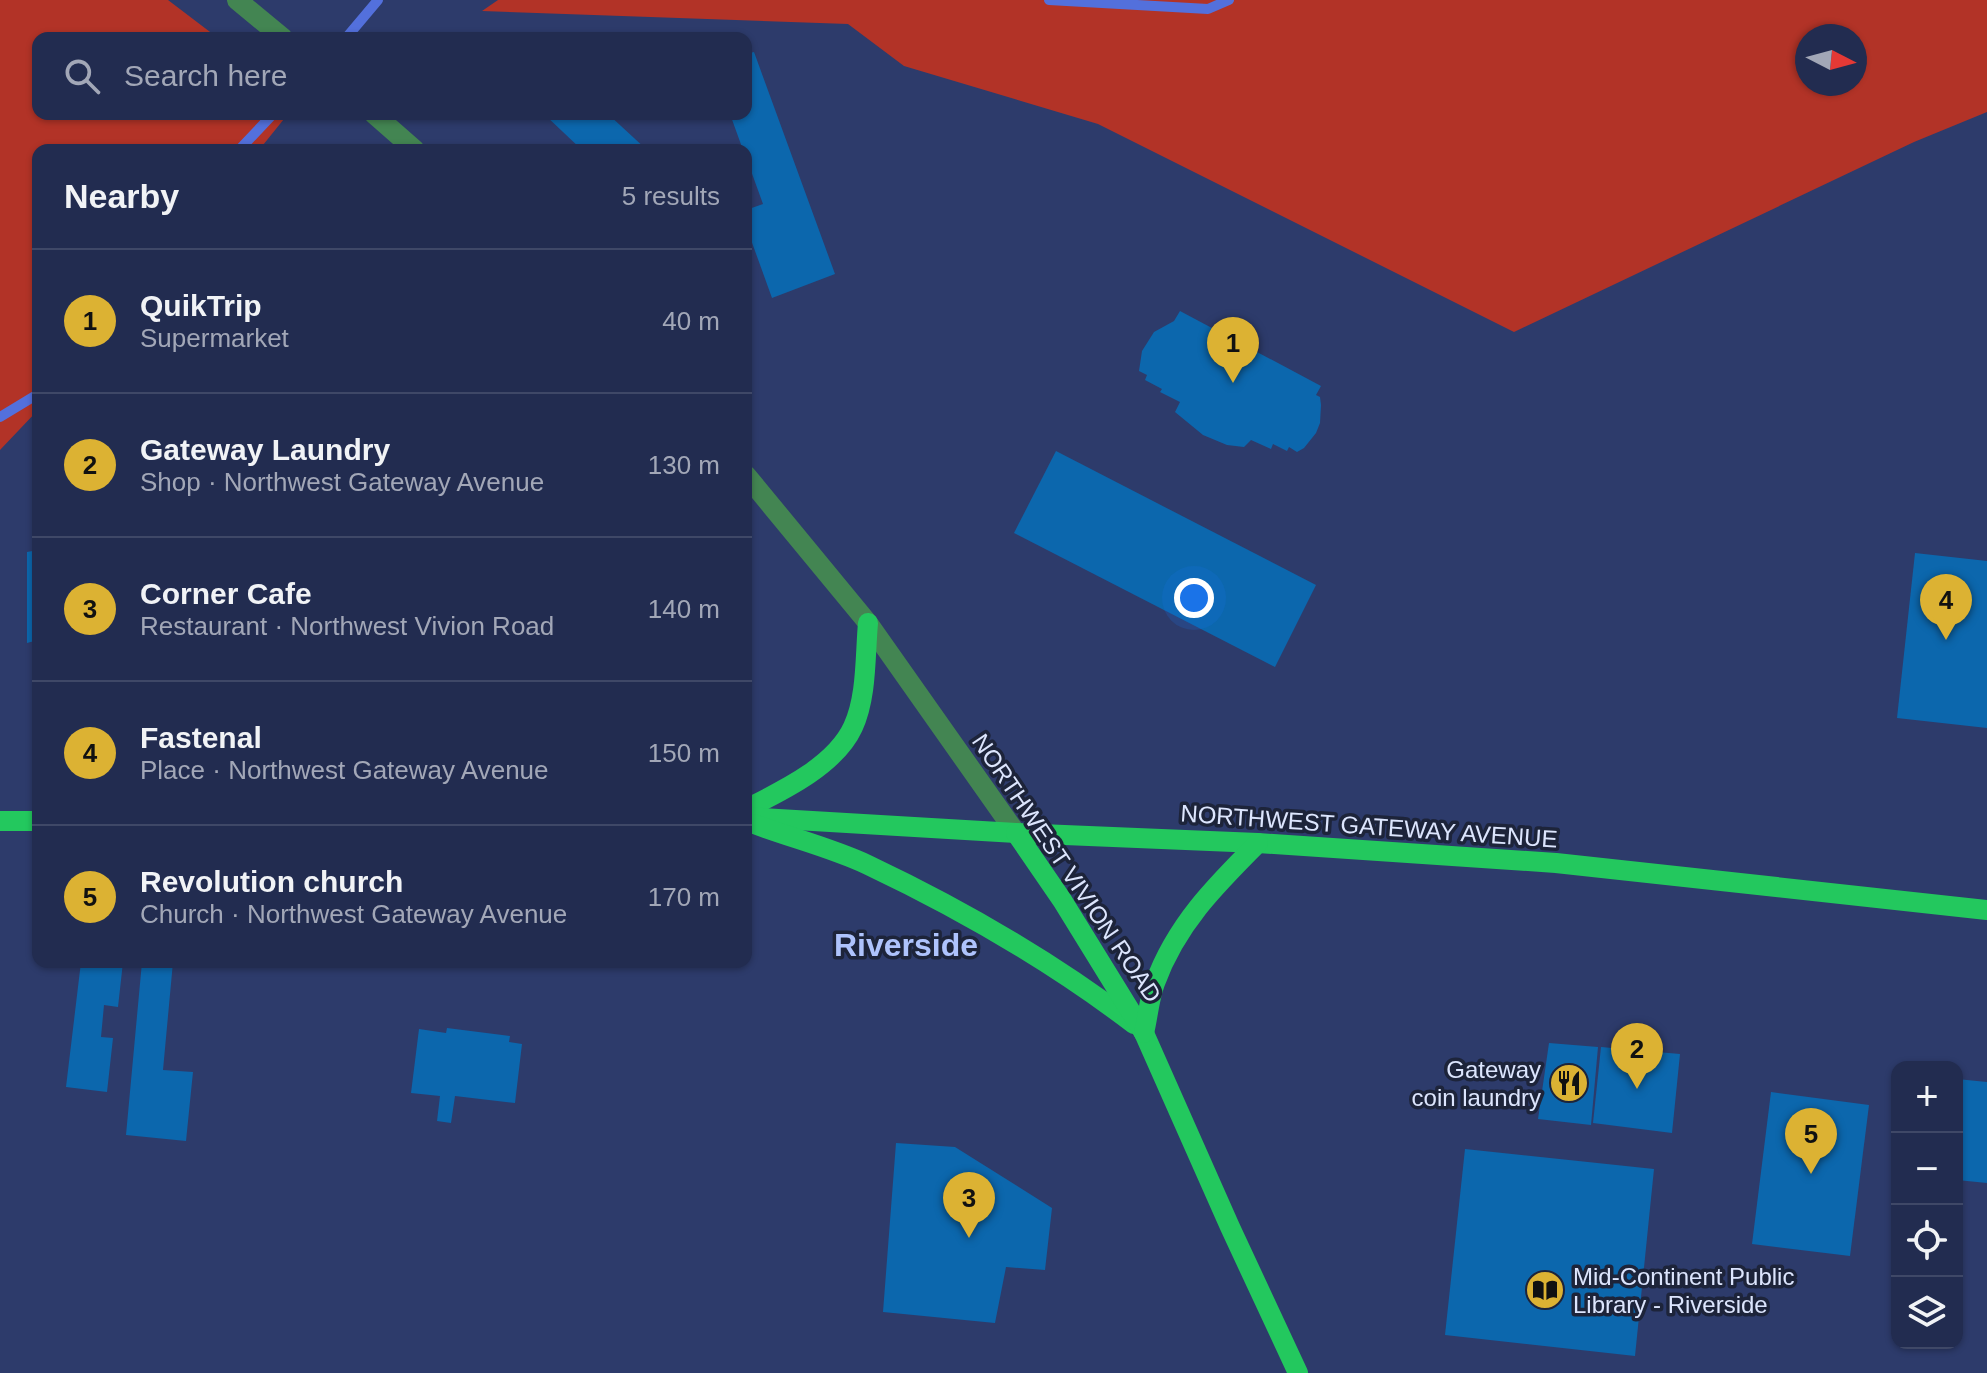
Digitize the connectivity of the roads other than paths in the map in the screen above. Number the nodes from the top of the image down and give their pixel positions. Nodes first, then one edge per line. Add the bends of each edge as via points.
1 (237, 0) edge
2 (276, 32) edge
3 (381, 120) edge
4 (408, 144) edge
5 (752, 482) edge
6 (868, 623) junction
7 (752, 806) edge
8 (752, 820) edge
9 (0, 821) edge
10 (32, 821) edge
11 (752, 822) edge
12 (1016, 833) junction
13 (1258, 843) junction
14 (1987, 910) edge
15 (1144, 1033) junction
16 (1298, 1373) edge

1 - 2 street
3 - 4 street
5 - 6 street, NORTHWEST VIVION ROAD
6 - 7 main road via 862,689 852,728 801,781
6 - 12 street, NORTHWEST VIVION ROAD
8 - 12 main road, NORTHWEST GATEWAY AVENUE
9 - 10 main road
11 - 15 main road via 866,863 986,926 1076,980
12 - 13 main road, NORTHWEST GATEWAY AVENUE
12 - 15 main road, NORTHWEST VIVION ROAD
13 - 14 main road, NORTHWEST GATEWAY AVENUE via 1556,863
13 - 15 main road via 1199,903 1172,942 1153,987
15 - 16 main road, NORTHWEST VIVION ROAD

